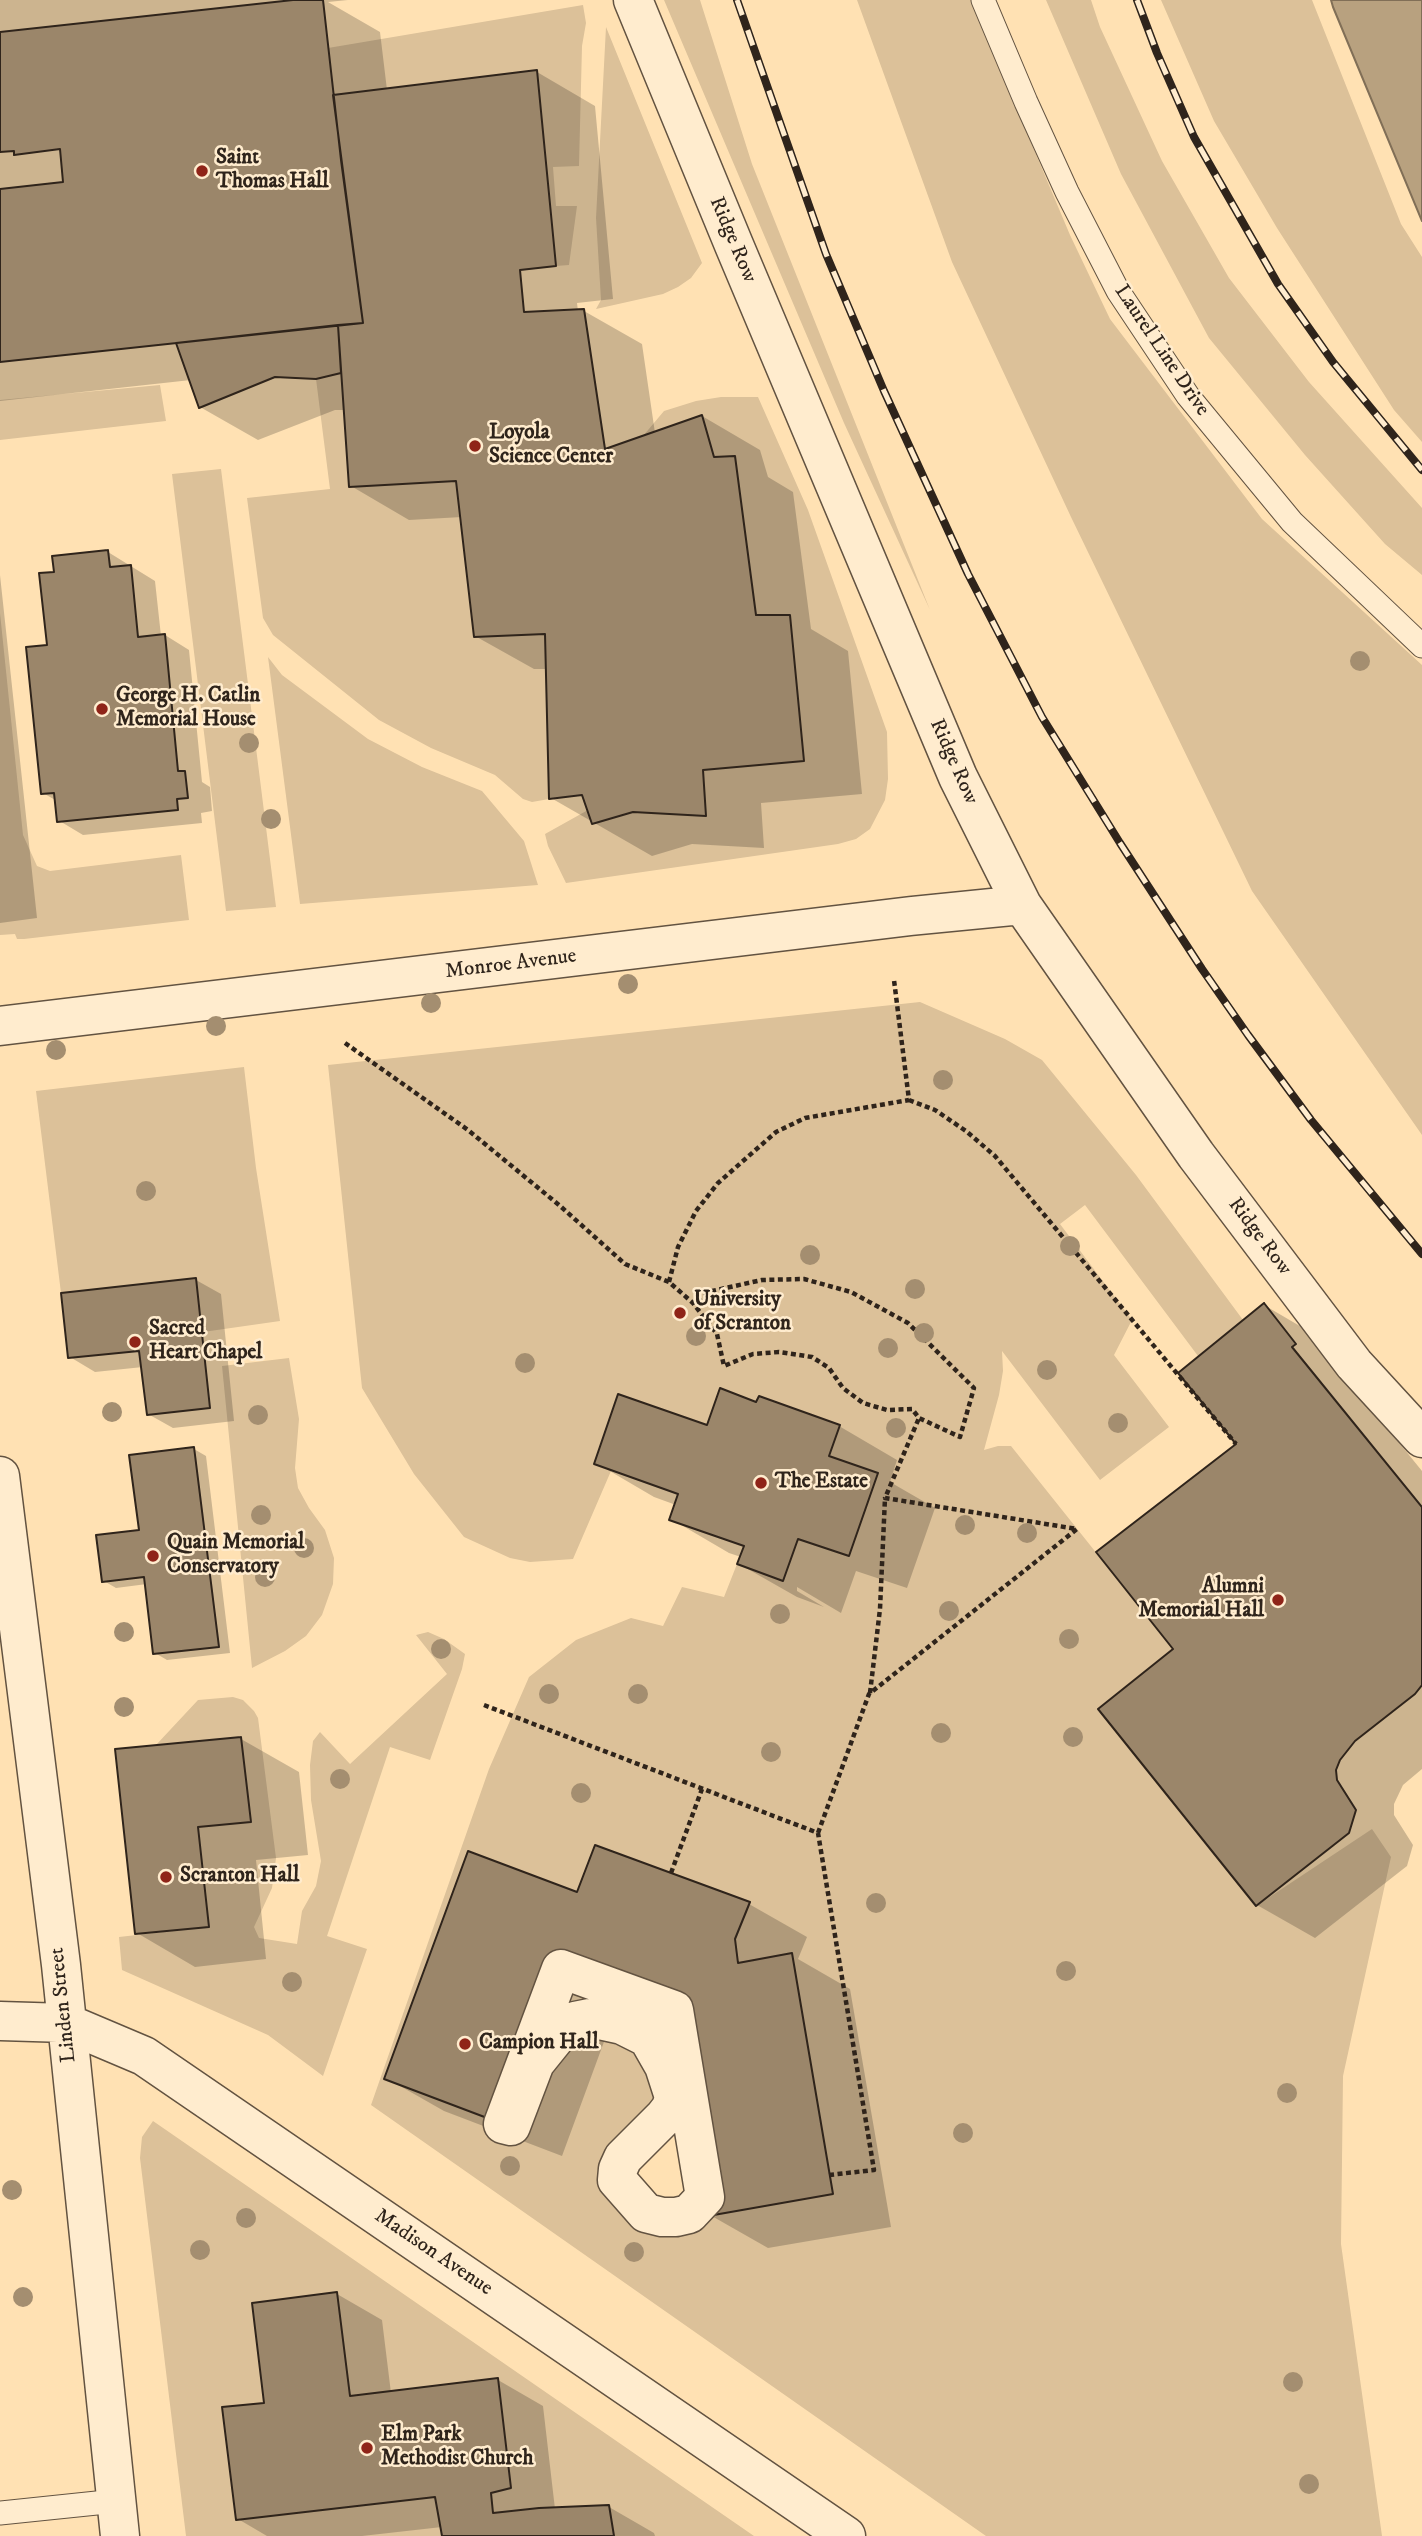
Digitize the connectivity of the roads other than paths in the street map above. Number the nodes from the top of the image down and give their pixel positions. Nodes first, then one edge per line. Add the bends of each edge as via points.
1 (634, 0) edge
2 (983, 0) edge
3 (1422, 646) edge
4 (1022, 905) junction
5 (0, 1026) edge
6 (1422, 1437) edge
7 (0, 1476) edge
8 (0, 2021) edge
9 (65, 2023) junction
10 (511, 2126) joint
11 (0, 2513) edge
12 (118, 2518) edge
13 (846, 2536) edge

1 - 4 street, Ridge Row via 958,777
2 - 3 lane, Laurel Line Drive via 1026,103 1118,291 1188,396 1292,522
4 - 5 street, Monroe Avenue
4 - 6 street, Ridge Row via 1196,1155 1354,1364
7 - 9 street, Linden Street
8 - 9 street, Madison Avenue
9 - 12 street, Linden Street
9 - 13 street, Madison Avenue via 144,2056
10 - 10 street via 535,2063 560,2032 575,2021 590,2018 622,2025 648,2038 674,2097 664,2117 624,2158 617,2180 646,2213 662,2217 689,2214 705,2197 674,2010 561,1969 503,2124
11 - 12 lane

